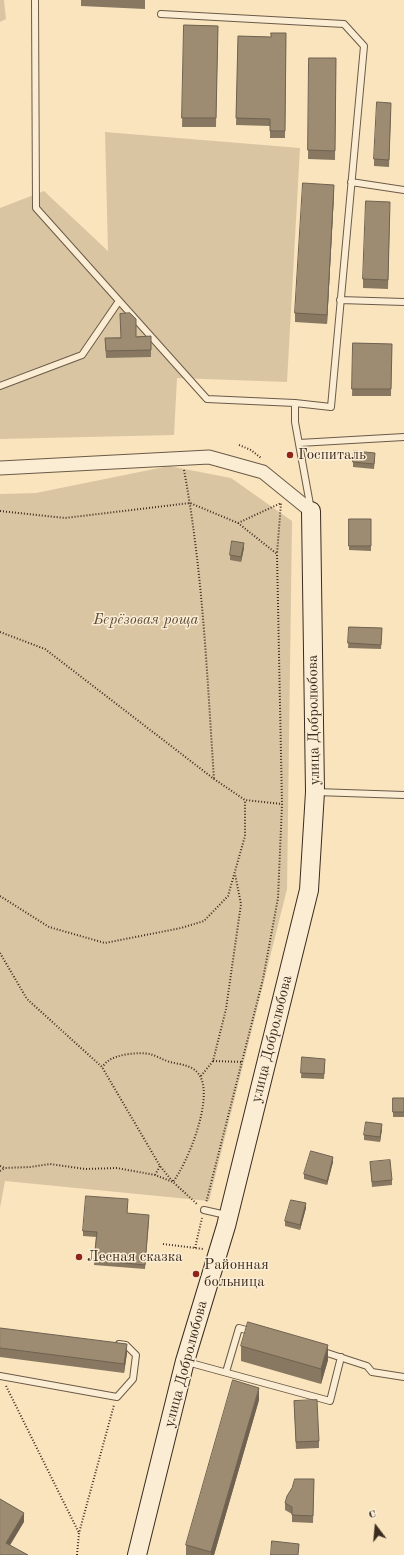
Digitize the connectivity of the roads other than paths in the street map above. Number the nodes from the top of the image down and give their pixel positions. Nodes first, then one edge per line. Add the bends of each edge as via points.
1 (35, 0) edge
2 (161, 14) dead end
3 (352, 182) junction
4 (404, 190) edge
5 (340, 300) junction
6 (119, 301) junction
7 (404, 302) edge
8 (0, 386) edge
9 (295, 403) junction
10 (404, 437) edge
11 (299, 443) junction
12 (0, 468) edge
13 (311, 510) junction
14 (315, 792) junction
15 (404, 795) edge
16 (204, 1210) road end
17 (228, 1216) junction
18 (261, 1334) edge
19 (111, 1343) edge
20 (312, 1349) edge
21 (341, 1357) junction
22 (185, 1361) junction
23 (226, 1372) junction
24 (0, 1376) edge
25 (404, 1377) edge
26 (137, 1555) edge

1 - 6 lane via 36,208
2 - 3 lane via 344,24 364,46
3 - 4 lane
3 - 5 lane
5 - 7 lane
5 - 9 lane via 331,407
6 - 8 lane via 82,355
6 - 9 lane via 208,399
9 - 11 lane
10 - 11 lane
11 - 13 lane
12 - 13 street via 209,458 263,472
13 - 14 street, улица Добролюбова
14 - 15 lane
14 - 17 street, улица Добролюбова via 309,890
16 - 17 lane
17 - 22 street, улица Добролюбова
18 - 23 lane via 240,1328
19 - 24 lane via 126,1345 136,1355 133,1379 117,1397
20 - 21 lane
21 - 23 lane via 330,1401
21 - 25 lane via 367,1366 372,1372
22 - 23 lane
22 - 26 street, улица Добролюбова

